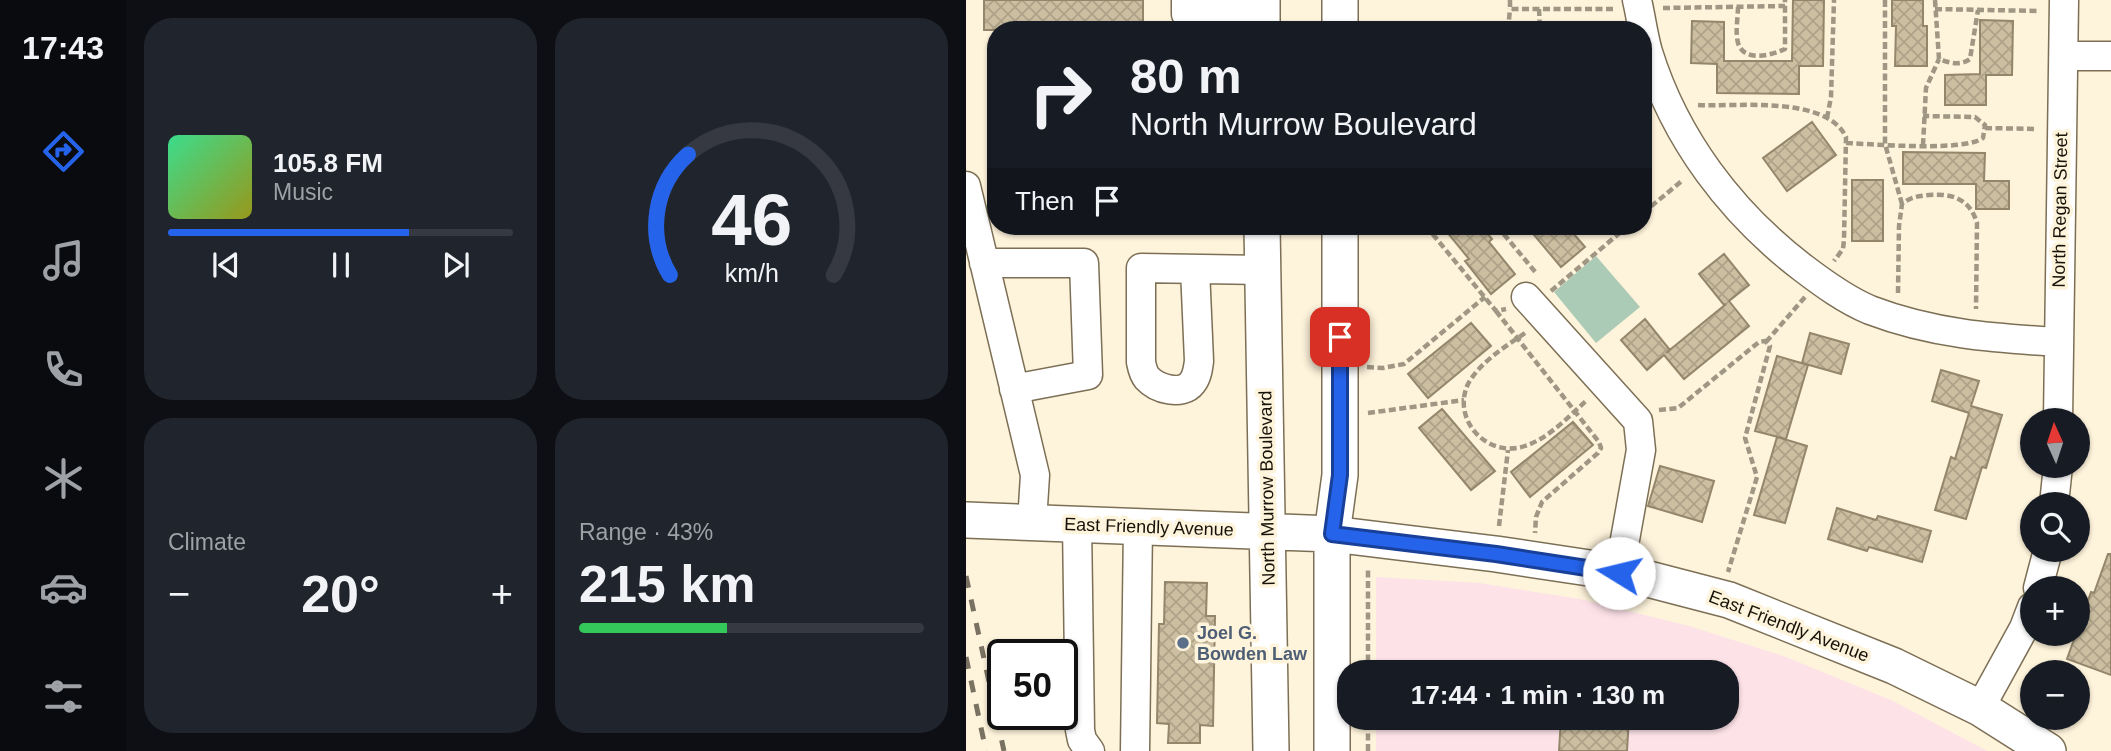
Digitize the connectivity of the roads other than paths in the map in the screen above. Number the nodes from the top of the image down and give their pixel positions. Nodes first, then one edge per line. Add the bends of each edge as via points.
1 (1186, 0) edge
2 (1340, 0) edge
3 (2064, 6) edge
4 (1262, 14) edge
5 (1340, 21) edge
6 (2064, 56) junction
7 (2111, 57) edge
8 (1652, 61) edge
9 (966, 186) edge
10 (1262, 235) edge
11 (1340, 235) edge
12 (984, 263) junction
13 (1195, 269) dead end
14 (1262, 270) junction
15 (1539, 303) road end
16 (2058, 342) junction
17 (1014, 389) junction
18 (2058, 408) edge
19 (966, 520) edge
20 (1032, 522) junction
21 (1077, 524) junction
22 (1138, 526) junction
23 (1268, 531) junction
24 (1332, 534) junction
25 (1619, 573) junction
26 (2020, 635) edge
27 (1980, 708) junction
28 (1090, 751) edge
29 (1136, 751) edge
30 (1271, 751) edge
31 (1332, 751) edge
32 (2048, 751) edge

1 - 4 street via 1186,14
2 - 5 main road
3 - 6 street, North Regan Street
6 - 7 street
6 - 16 street, North Regan Street
8 - 16 street via 1702,164 1773,245 1819,281 1868,309 1898,319 1976,337
9 - 12 street
10 - 14 main road, North Murrow Boulevard
11 - 24 main road via 1340,475
12 - 17 street
12 - 17 street via 1084,263 1088,375
13 - 14 street
14 - 23 main road, North Murrow Boulevard
15 - 25 street via 1638,421 1641,450
16 - 18 street, North Regan Street
17 - 20 street via 1035,475
19 - 20 main road, East Friendly Avenue
20 - 21 main road, East Friendly Avenue
21 - 22 main road, East Friendly Avenue
21 - 28 street via 1080,730
22 - 23 main road, East Friendly Avenue
22 - 29 street
23 - 24 main road, East Friendly Avenue
23 - 30 main road, North Murrow Boulevard
24 - 25 main road, East Friendly Avenue
24 - 31 main road
25 - 27 main road, East Friendly Avenue via 1721,597 1894,666
26 - 27 street
27 - 32 main road, East Friendly Avenue

